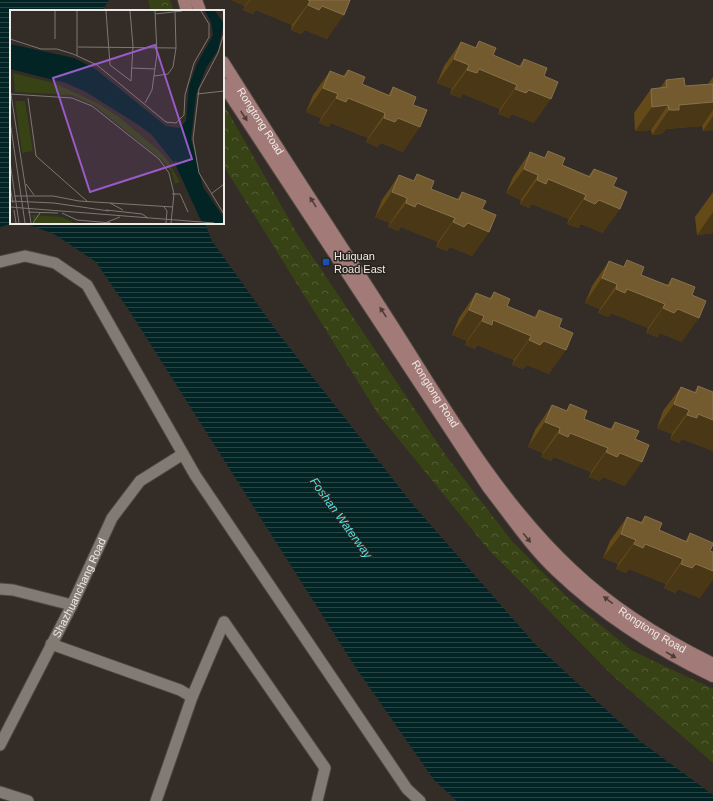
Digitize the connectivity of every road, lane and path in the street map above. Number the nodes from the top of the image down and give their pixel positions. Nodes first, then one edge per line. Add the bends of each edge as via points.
1 (184, 0) edge
2 (196, 0) edge
3 (187, 10) edge
4 (200, 10) edge
5 (224, 64) edge
6 (224, 86) edge
7 (0, 262) edge
8 (183, 454) junction
9 (0, 589) edge
10 (72, 605) junction
11 (51, 644) junction
12 (713, 664) edge
13 (713, 676) edge
14 (192, 697) junction
15 (0, 745) edge
16 (0, 792) edge
17 (28, 801) edge
18 (156, 801) edge
19 (317, 801) edge
20 (420, 801) edge

1 - 3 main road
2 - 4 main road
12 -> 5 main road, Rongtong Road via 642,625 594,589 554,553 515,509 490,476 407,350
6 -> 13 main road, Rongtong Road via 488,487 528,540 557,571 627,627 676,658
7 - 8 street via 25,256 55,263 87,285
8 - 10 street, Shazhuanchang Road via 140,481 112,518
8 - 20 street via 407,789
9 - 10 street
10 - 11 street, Shazhuanchang Road
11 - 14 street via 180,690
11 - 15 street, Shazhuanchang Road
14 - 18 street
14 - 19 street via 224,622 325,768
16 - 17 street

